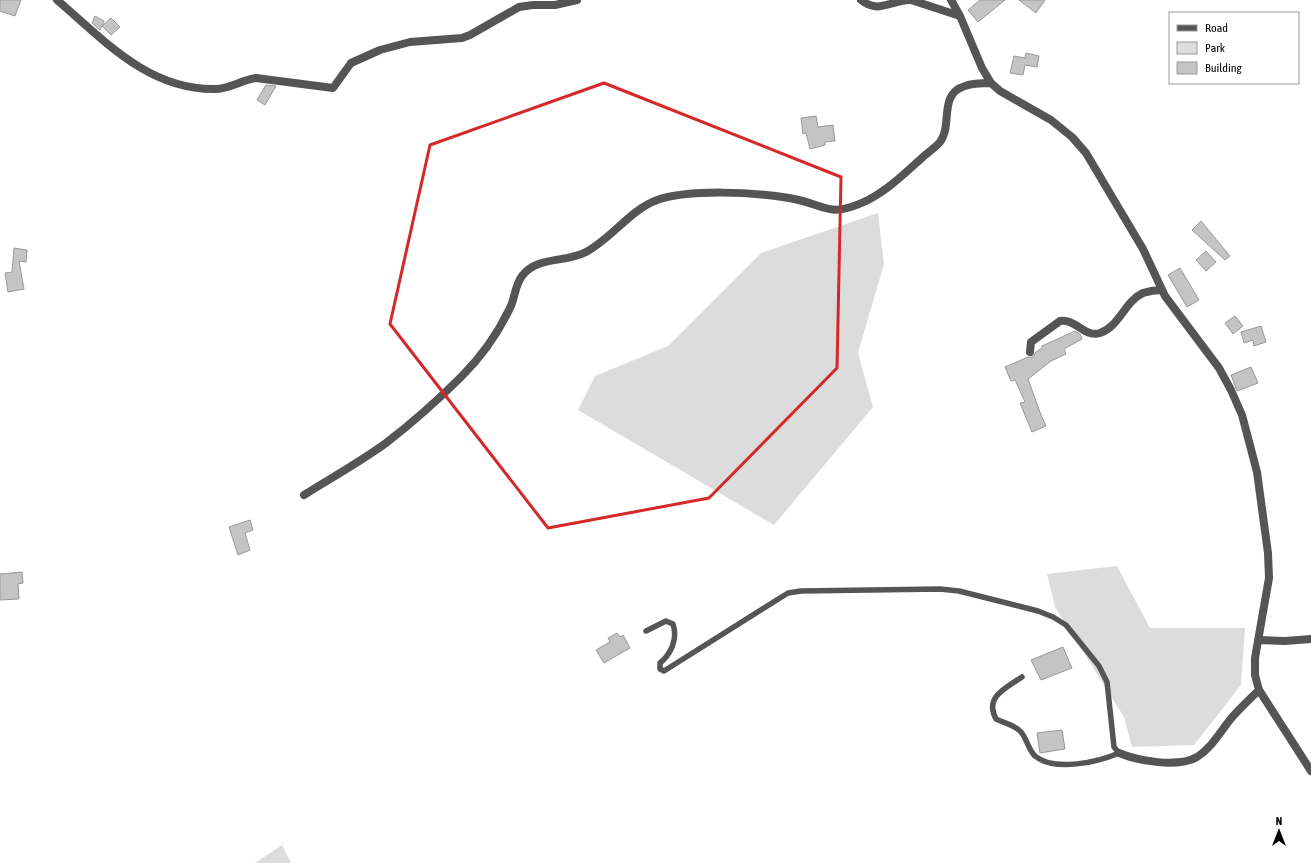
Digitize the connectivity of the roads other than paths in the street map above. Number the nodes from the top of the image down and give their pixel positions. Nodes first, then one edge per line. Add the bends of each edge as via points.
1 (57, 0) edge
2 (577, 0) edge
3 (861, 0) edge
4 (910, 0) edge
5 (951, 0) edge
6 (960, 16) junction
7 (991, 83) junction
8 (1162, 290) junction
9 (1030, 352) dead end
10 (304, 495) dead end
11 (646, 631) dead end
12 (1311, 639) edge
13 (1258, 640) junction
14 (1022, 677) dead end
15 (1259, 690) junction
16 (1119, 753) junction
17 (1311, 771) edge

1 - 2 street via 110,48 140,68 176,84 216,89 256,78 333,88 351,63 385,48 422,40 462,38 519,7 534,4 555,5
3 - 4 street via 867,6 877,8
4 - 6 street
5 - 6 street
6 - 7 street
7 - 8 street via 1000,91 1051,120 1072,137 1086,153 1143,249
7 - 10 street via 965,85 953,94 947,103 947,120 940,141 889,188 848,209 834,211 790,198 754,194 711,193 657,200 587,251 569,259 546,261 532,266 520,278 511,307 493,337 462,376 386,443
8 - 9 street via 1144,293 1136,298 1103,332 1089,333 1066,320 1060,321 1031,342
8 - 13 street via 1219,368 1242,415 1257,472 1268,553 1269,578
11 - 16 lane via 666,621 674,624 674,641 660,663 660,669 664,671 788,593 940,589 1004,602 1053,617 1066,625 1090,654 1107,682 1114,747
12 - 13 street
13 - 15 street via 1255,674
14 - 16 lane via 1000,692 992,700 991,707 996,718 1021,733 1034,755 1054,763 1073,764 1101,760
15 - 16 street via 1230,720 1212,744 1196,757 1180,762 1162,762 1146,761
15 - 17 street

